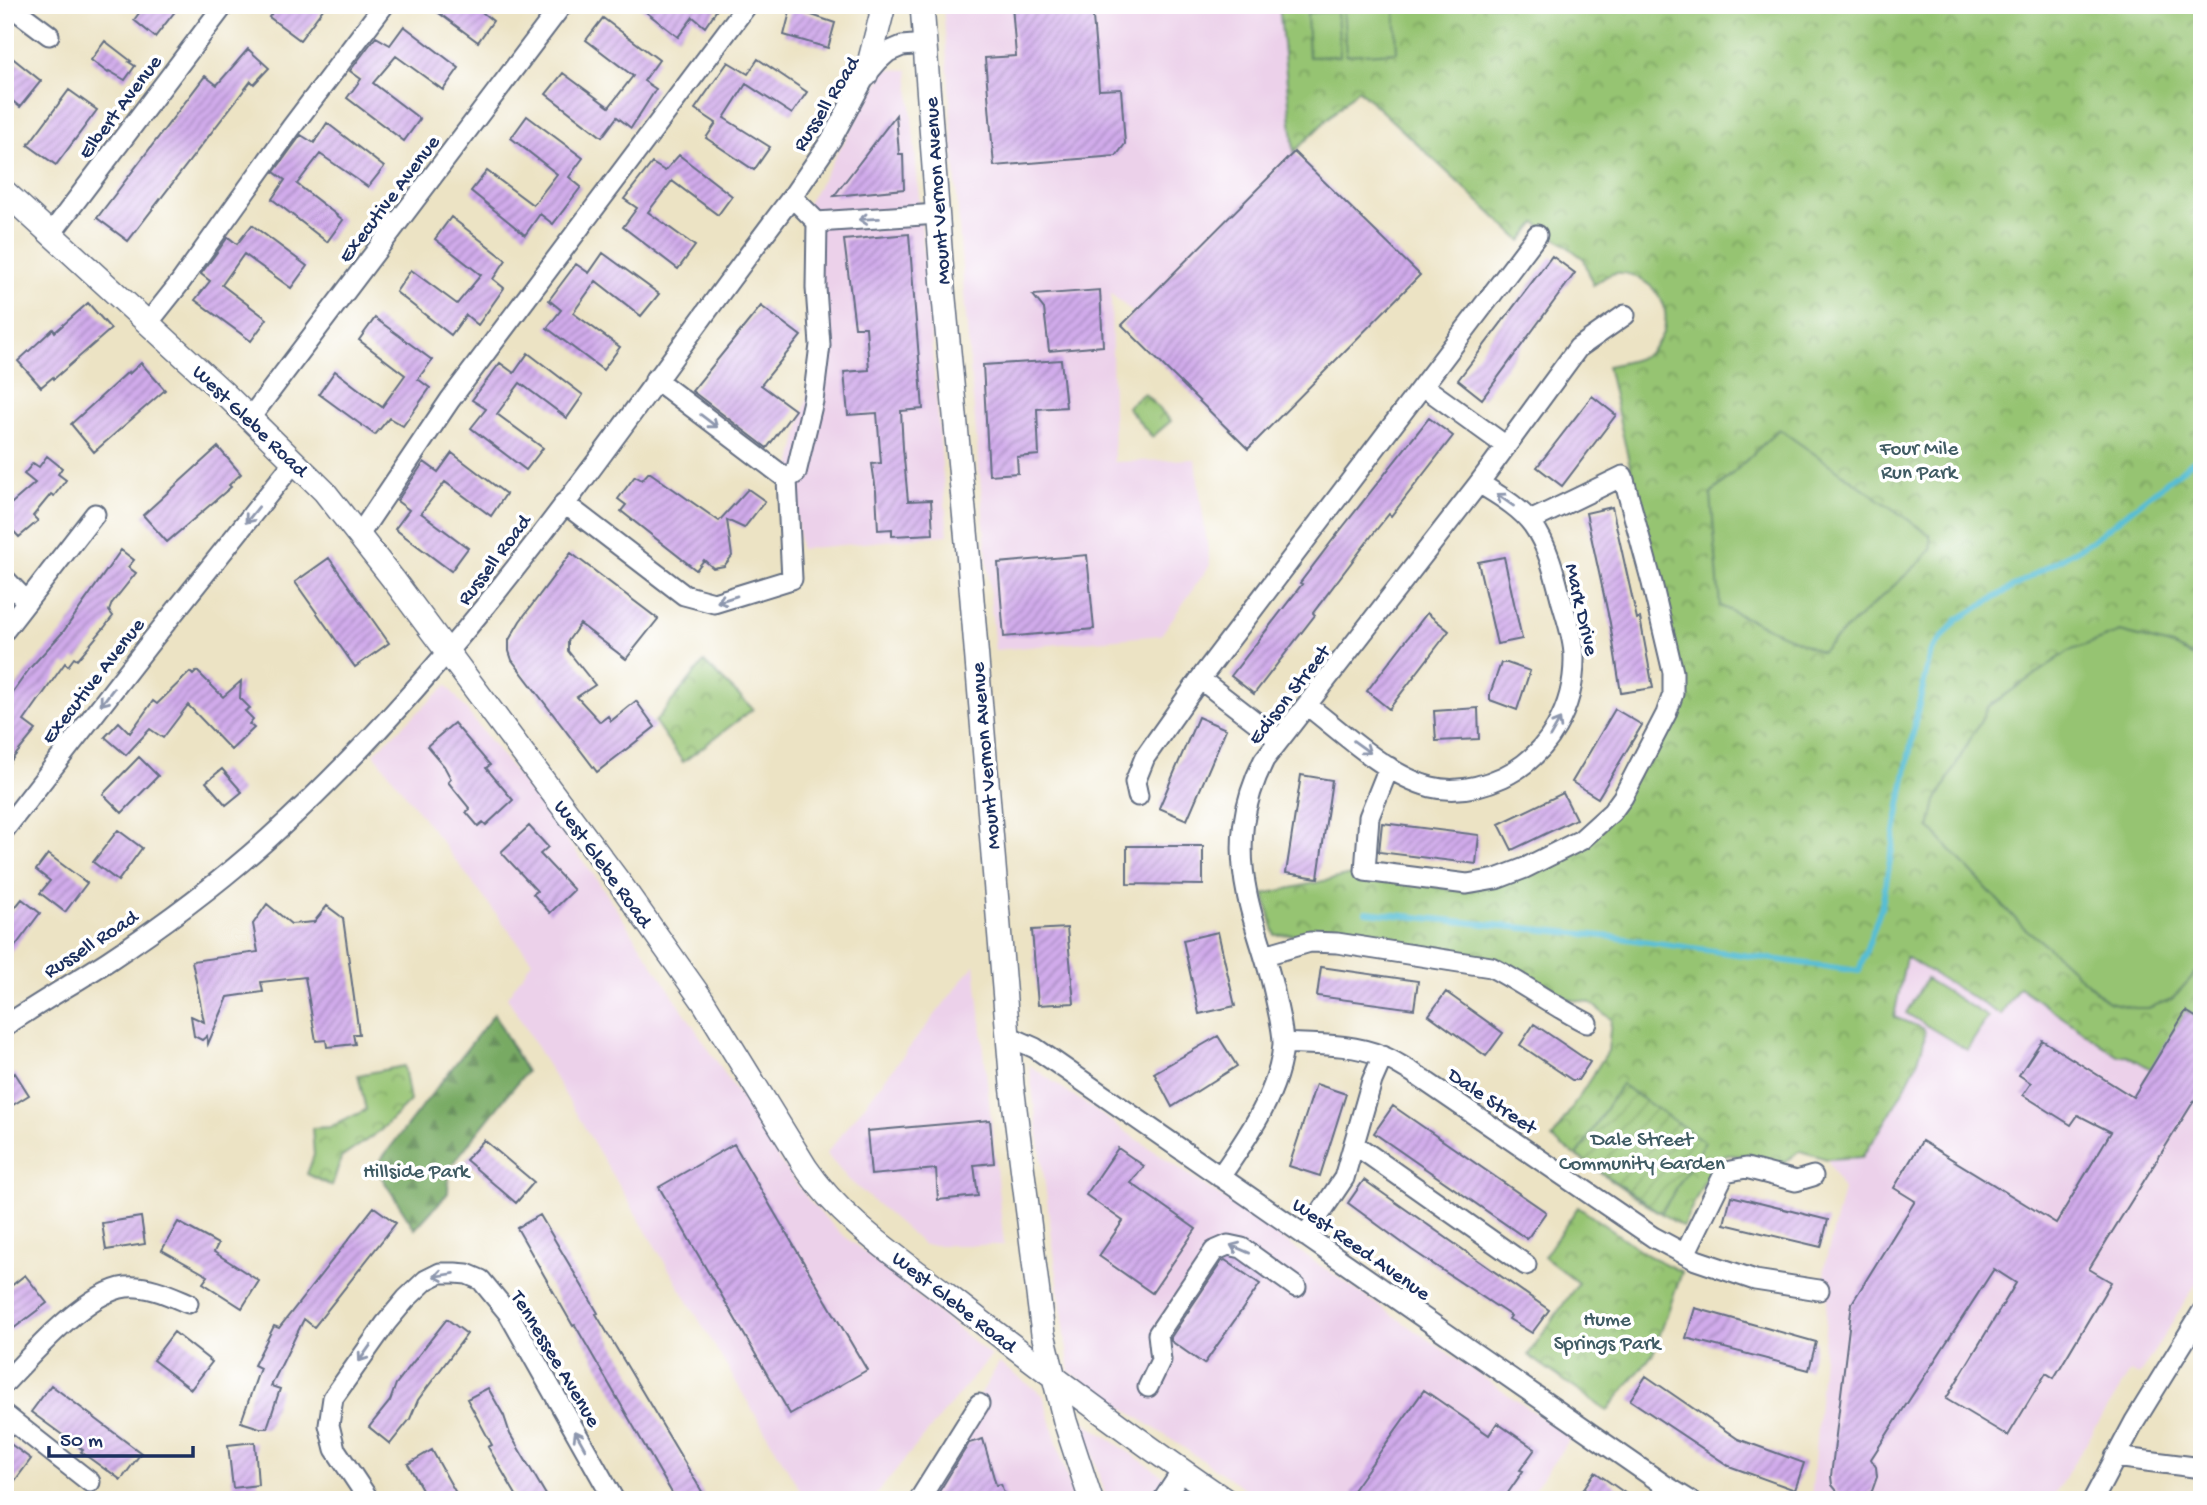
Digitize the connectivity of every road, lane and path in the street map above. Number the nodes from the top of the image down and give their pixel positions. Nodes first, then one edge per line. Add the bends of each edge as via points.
1 (9, 5) edge
2 (224, 5) edge
3 (384, 5) edge
4 (562, 5) edge
5 (747, 5) edge
6 (884, 5) edge
7 (922, 5) edge
8 (49, 35) dead end
9 (925, 44) junction
10 (866, 75) junction
11 (5, 192) edge
12 (792, 197) junction
13 (938, 214) junction
14 (817, 222) junction
15 (50, 234) junction
16 (1537, 235) dead end
17 (1625, 315) dead end
18 (148, 323) junction
19 (655, 380) junction
20 (1423, 386) junction
21 (250, 418) junction
22 (1506, 446) junction
23 (295, 461) junction
24 (787, 479) junction
25 (1479, 483) junction
26 (564, 503) junction
27 (95, 514) dead end
28 (1530, 521) junction
29 (359, 535) junction
30 (5, 579) edge
31 (27, 602) junction
32 (5, 630) edge
33 (447, 652) junction
34 (1200, 680) junction
35 (1308, 706) junction
36 (1279, 740) junction
37 (1389, 767) junction
38 (1138, 796) dead end
39 (5, 829) edge
40 (1265, 955) junction
41 (1587, 1023) dead end
42 (5, 1026) edge
43 (1007, 1036) junction
44 (1283, 1043) junction
45 (1382, 1056) junction
46 (1354, 1144) junction
47 (1813, 1176) dead end
48 (1220, 1177) junction
49 (1305, 1236) junction
50 (1685, 1254) junction
51 (1526, 1265) dead end
52 (1296, 1287) dead end
53 (1819, 1290) dead end
54 (188, 1303) dead end
55 (2202, 1312) edge
56 (1053, 1377) junction
57 (5, 1383) edge
58 (1149, 1387) dead end
59 (979, 1404) dead end
60 (5, 1415) edge
61 (2115, 1457) junction
62 (2202, 1468) edge
63 (1182, 1471) junction
64 (90, 1482) dead end
65 (369, 1500) edge
66 (614, 1500) edge
67 (919, 1500) edge
68 (1091, 1500) edge
69 (1163, 1500) edge
70 (1224, 1500) edge
71 (1689, 1500) edge
72 (2093, 1500) edge

1 - 8 street
2 - 15 street, Elbert Avenue
3 - 18 street
4 - 21 street, Executive Avenue
5 - 29 street via 450,400
6 - 10 main road
7 - 9 main road, Mount Vernon Avenue
9 - 10 street, Russell Road via 888,52
9 - 13 main road, Mount Vernon Avenue
10 - 12 street, Russell Road via 831,140
11 - 15 main road, West Glebe Road
12 - 14 street
12 - 19 street, Russell Road
13 -> 14 street
13 - 43 main road, Mount Vernon Avenue
14 - 24 street via 820,345 813,401 796,472
15 - 18 main road, West Glebe Road
16 - 20 street
17 - 22 street, Edison Street via 1578,348
18 - 21 main road, West Glebe Road
19 -> 24 street
19 - 26 street, Russell Road
20 - 22 street
20 - 34 street
21 - 23 main road, West Glebe Road
22 - 25 street, Edison Street
23 - 29 main road, West Glebe Road
23 -> 39 street, Executive Avenue
24 -> 26 street via 792,579 715,603 684,594
28 -> 25 street, Mark Drive
25 - 35 street, Edison Street
26 - 33 street, Russell Road
27 - 31 street
37 -> 28 street, Mark Drive via 1433,787 1452,790 1490,783 1529,760 1558,726 1573,681 1574,653 1543,540
28 - 37 street via 1623,476 1673,672 1673,694 1666,714 1623,797 1581,839 1496,879 1467,884 1365,871 1369,817
29 - 33 main road, West Glebe Road
30 - 31 street
31 - 32 street
33 - 42 street, Russell Road via 349,761 267,839 108,961
33 - 56 main road, West Glebe Road via 703,1001 816,1183 851,1219
34 - 36 street
34 - 38 street via 1145,757 1135,782
35 - 36 street, Edison Street
35 -> 37 street, Mark Drive
36 - 40 street, Edison Street via 1253,782 1242,842 1247,895
40 - 41 street via 1310,942 1337,943 1491,967
40 - 44 street, Edison Street
43 - 48 street, West Reed Avenue via 1035,1048
43 - 56 main road, Mount Vernon Avenue via 1040,1310
44 - 45 street, Dale Street via 1335,1045
44 - 48 street, Edison Street via 1270,1095
45 - 46 street
45 - 50 street, Dale Street
46 - 49 street via 1344,1178
46 - 51 street
47 - 50 street via 1796,1181 1746,1168 1725,1172
48 - 49 street, West Reed Avenue
49 - 71 street, West Reed Avenue
50 - 53 street, Dale Street via 1755,1280
52 -> 58 street via 1242,1248 1227,1244 1214,1251 1158,1334 1161,1360
54 - 57 street via 134,1287 107,1294 69,1320
55 - 61 street
56 - 63 main road, West Glebe Road
56 - 68 main road, Mount Vernon Avenue
59 - 67 street
60 - 64 street
61 - 62 street
61 - 72 street
63 - 69 street
63 - 70 main road, West Glebe Road
66 -> 65 street, Tennessee Avenue via 509,1314 481,1280 467,1274 440,1273 406,1299 334,1398 329,1425 335,1449

